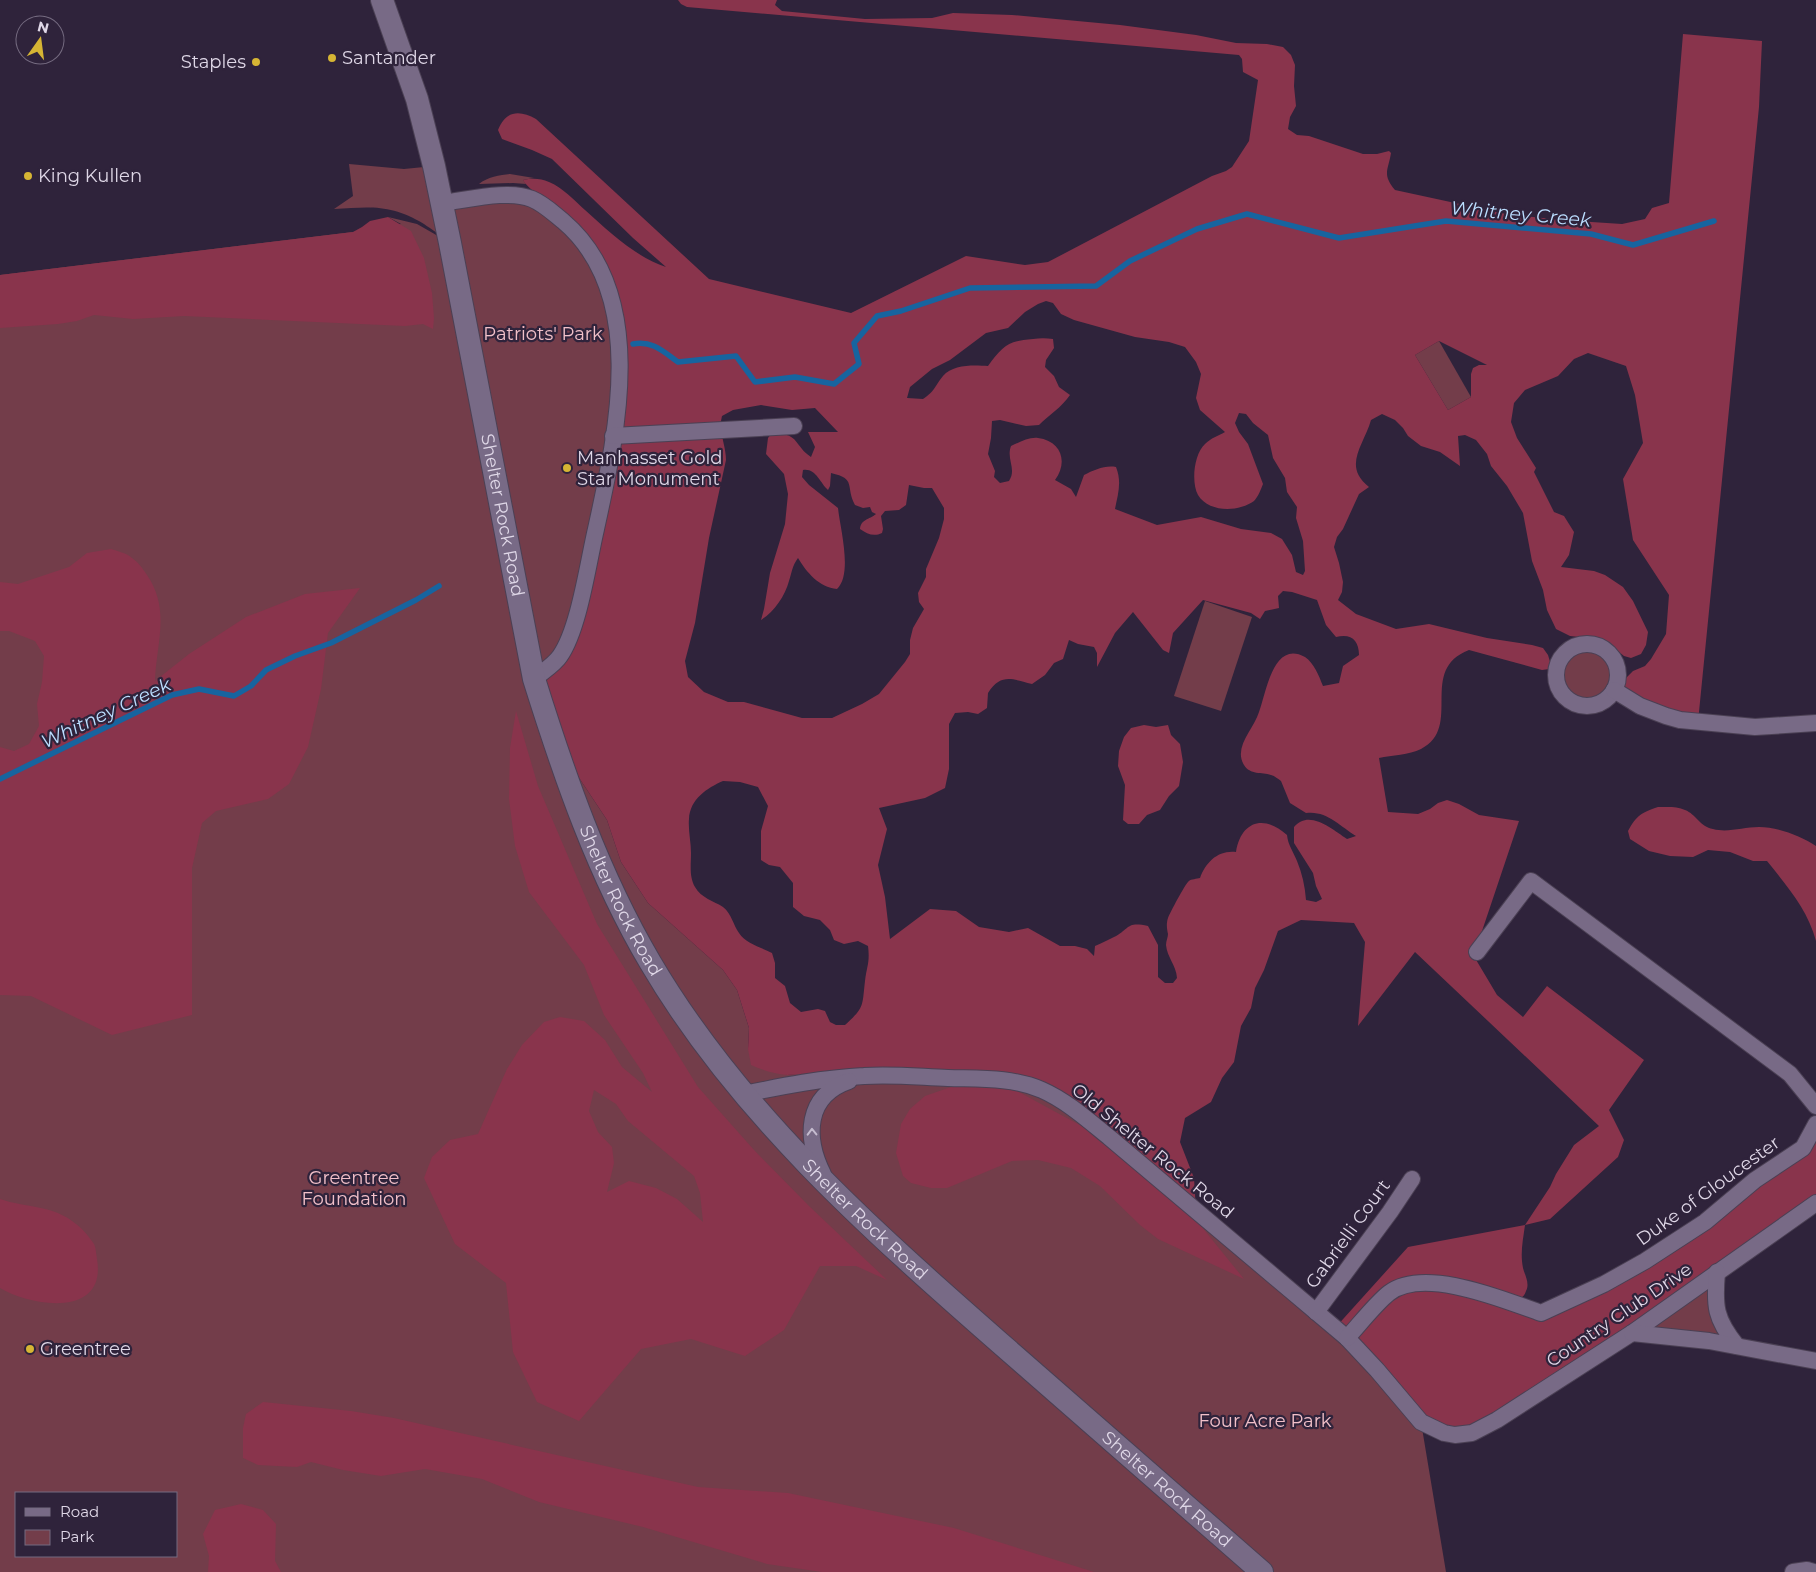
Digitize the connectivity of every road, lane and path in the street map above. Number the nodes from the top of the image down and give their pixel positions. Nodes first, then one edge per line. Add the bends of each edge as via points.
1 (382, 0) edge
2 (442, 203) junction
3 (794, 426) dead end
4 (613, 436) junction
5 (534, 679) junction
6 (1614, 690) dead end
7 (1816, 723) edge
8 (1477, 952) dead end
9 (865, 1076) junction
10 (744, 1094) junction
11 (1816, 1106) edge
12 (1816, 1124) edge
13 (1412, 1179) dead end
14 (835, 1193) junction
15 (1816, 1203) edge
16 (1717, 1272) junction
17 (1316, 1312) junction
18 (1632, 1333) junction
19 (1346, 1338) junction
20 (1737, 1346) junction
21 (1816, 1361) edge
22 (1434, 1429) joint
23 (1262, 1572) edge
24 (1793, 1572) edge
25 (1814, 1572) edge

1 - 2 main road, Shelter Rock Road via 417,99
2 - 4 street via 506,195 532,199 567,225 586,246 608,287 616,325 620,379
2 - 5 main road, Shelter Rock Road
3 - 4 street
4 - 5 street via 602,502 568,641 560,657
5 - 10 main road, Shelter Rock Road via 552,737 617,900 650,962 690,1024
6 - 7 street via 1640,706 1680,720 1755,727
8 - 11 street via 1531,881 1790,1074
9 - 10 street, Old Shelter Rock Road via 807,1082
14 -> 9 street via 815,1156 811,1124 816,1107 827,1093 840,1084
9 - 17 street, Old Shelter Rock Road via 1009,1081 1053,1095 1081,1114
10 - 14 main road, Shelter Rock Road
12 - 19 street, Duke of Gloucester via 1803,1148 1755,1180 1705,1222 1604,1284 1541,1313 1474,1289 1441,1283 1405,1284 1389,1292
13 - 17 street, Gabrielli Court
14 - 23 main road, Shelter Rock Road via 898,1254
15 - 16 street, Country Club Drive
16 - 18 street, Country Club Drive
16 - 20 street via 1715,1293 1719,1321
17 - 19 street, Old Shelter Rock Road
18 - 20 street
18 - 22 street, Country Club Drive via 1472,1433 1455,1435
19 - 22 street, Old Shelter Rock Road via 1422,1422
20 - 21 street
24 - 25 street

